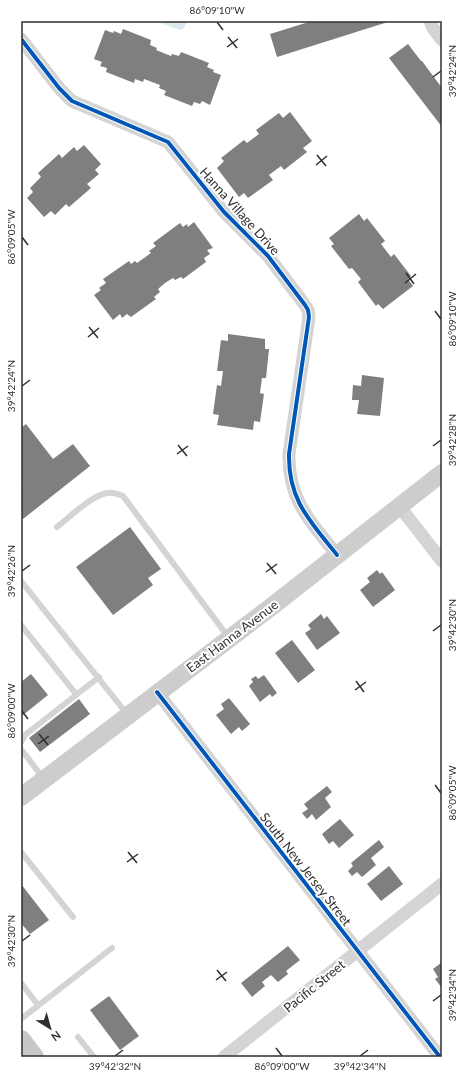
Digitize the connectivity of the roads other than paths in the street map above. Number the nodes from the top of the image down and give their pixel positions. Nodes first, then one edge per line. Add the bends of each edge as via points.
1 (430, 21) edge
2 (21, 39) edge
3 (442, 40) edge
4 (442, 473) edge
5 (400, 507) junction
6 (57, 526) dead end
7 (337, 555) junction
8 (442, 561) edge
9 (21, 581) edge
10 (21, 625) edge
11 (229, 638) junction
12 (99, 677) junction
13 (157, 692) junction
14 (76, 694) junction
15 (128, 715) junction
16 (21, 742) edge
17 (21, 749) edge
18 (45, 779) junction
19 (21, 797) edge
20 (21, 852) edge
21 (442, 884) edge
22 (73, 917) dead end
23 (112, 948) dead end
24 (357, 951) junction
25 (21, 983) edge
26 (38, 1005) junction
27 (21, 1019) edge
28 (78, 1037) dead end
29 (21, 1040) edge
30 (34, 1057) edge
31 (94, 1057) edge
32 (224, 1057) edge
33 (440, 1057) edge

1 - 3 street
2 - 7 street, Hanna Village Drive via 72,101 163,139 172,146 214,201 268,256 305,305 309,318 289,454 290,474 303,511
4 - 5 main road, East Hanna Avenue
5 - 7 main road, East Hanna Avenue
5 - 8 street
6 - 11 lane via 90,501 107,493 123,496
7 - 11 main road, East Hanna Avenue
9 - 12 lane
10 - 14 lane
11 - 13 main road, East Hanna Avenue
12 - 14 lane
12 - 15 lane
13 - 15 main road, East Hanna Avenue
13 - 24 street, South New Jersey Street
14 - 16 lane via 25,735
15 - 18 main road, East Hanna Avenue
17 - 18 lane
18 - 19 main road, East Hanna Avenue
20 - 22 lane
21 - 24 street, Pacific Street
23 - 26 lane
24 - 32 street, Pacific Street
24 - 33 street, South New Jersey Street
25 - 26 lane
26 - 27 lane
28 - 31 lane
29 - 30 main road

